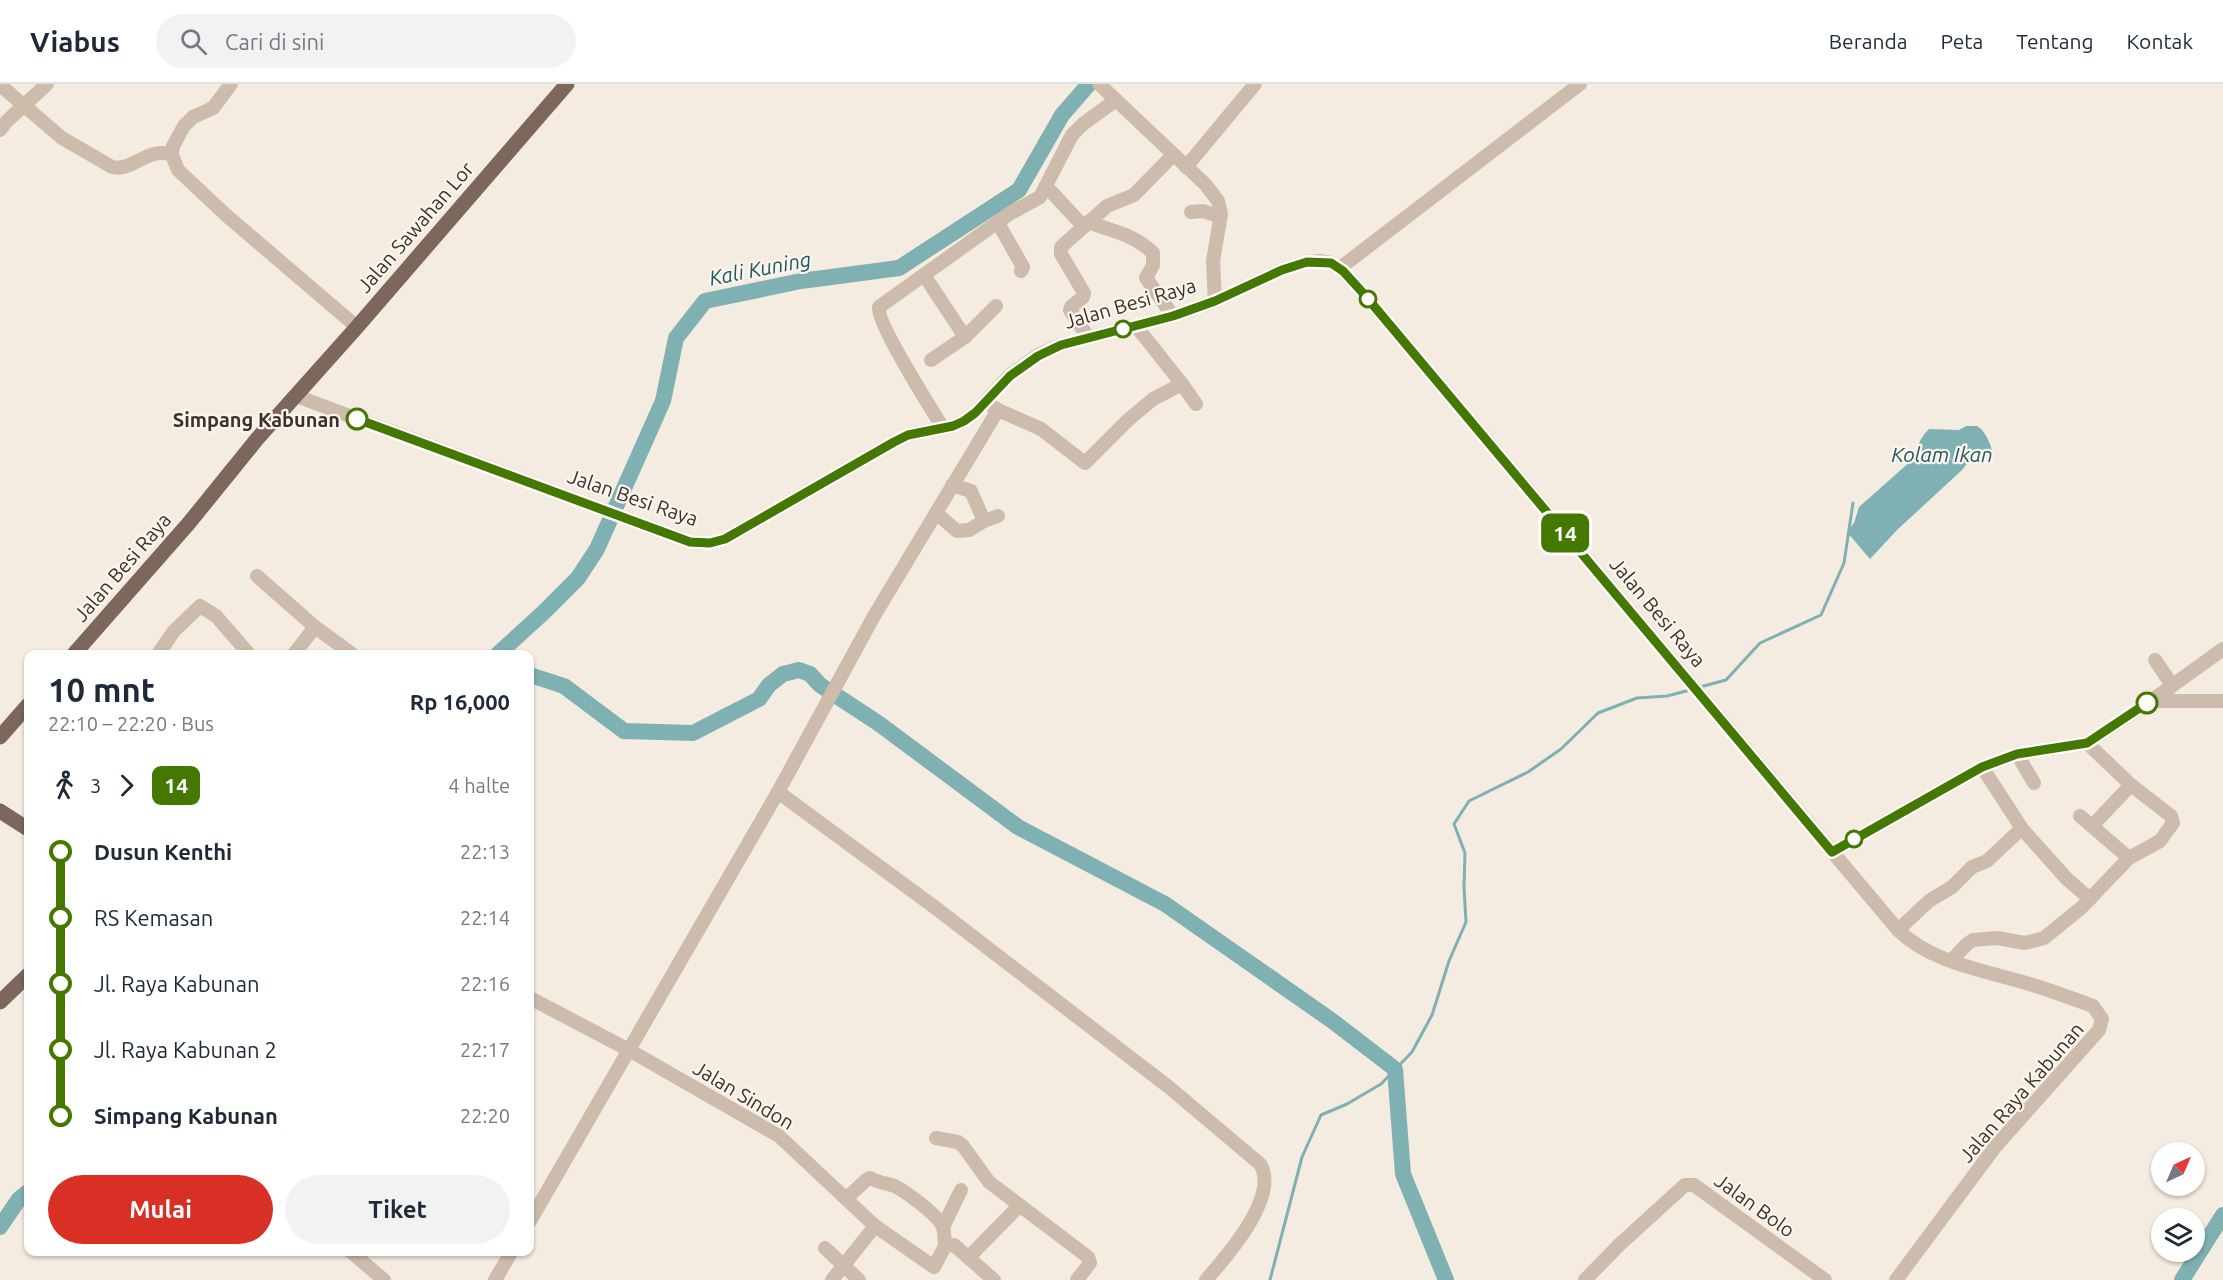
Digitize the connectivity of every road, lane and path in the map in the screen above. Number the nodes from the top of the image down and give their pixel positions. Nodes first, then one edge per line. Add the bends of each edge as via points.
1 (47, 84) edge
2 (231, 84) edge
3 (567, 84) edge
4 (1255, 84) edge
5 (1580, 84) edge
6 (0, 85) edge
7 (1100, 85) edge
8 (1116, 100) junction
9 (25, 106) junction
10 (0, 130) edge
11 (172, 154) junction
12 (1173, 155) junction
13 (1186, 167) junction
14 (1046, 186) junction
15 (1191, 212) dead end
16 (1220, 218) junction
17 (998, 223) junction
18 (1085, 224) junction
19 (1340, 268) junction
20 (1021, 271) dead end
21 (924, 275) junction
22 (1215, 301) junction
23 (996, 306) dead end
24 (1173, 316) junction
25 (1136, 326) junction
26 (357, 327) junction
27 (965, 336) junction
28 (1088, 337) junction
29 (930, 360) dead end
30 (1182, 384) junction
31 (296, 396) junction
32 (985, 402) junction
33 (1196, 404) dead end
34 (998, 410) junction
35 (943, 428) junction
36 (952, 485) junction
37 (936, 513) junction
38 (998, 516) dead end
39 (984, 521) junction
40 (258, 576) dead end
41 (315, 627) junction
42 (2223, 649) edge
43 (78, 650) edge
44 (161, 650) edge
45 (246, 650) edge
46 (297, 650) edge
47 (347, 650) edge
48 (2155, 660) dead end
49 (2172, 685) junction
50 (2151, 701) junction
51 (2223, 701) edge
52 (24, 710) edge
53 (0, 737) edge
54 (2087, 743) junction
55 (2017, 754) junction
56 (1982, 767) junction
57 (2034, 783) dead end
58 (2131, 785) junction
59 (778, 792) junction
60 (0, 811) edge
61 (2080, 816) dead end
62 (24, 826) edge
63 (2092, 826) junction
64 (2021, 829) junction
65 (1832, 852) junction
66 (2129, 858) junction
67 (2090, 898) junction
68 (1898, 930) junction
69 (1952, 960) junction
70 (24, 979) edge
71 (534, 1000) edge
72 (0, 1002) edge
73 (629, 1050) junction
74 (936, 1138) dead end
75 (961, 1190) dead end
76 (846, 1199) junction
77 (1019, 1206) junction
78 (534, 1214) edge
79 (874, 1226) junction
80 (943, 1227) junction
81 (945, 1246) junction
82 (825, 1248) dead end
83 (356, 1256) edge
84 (509, 1256) edge
85 (969, 1257) junction
86 (843, 1265) junction
87 (931, 1273) edge
88 (384, 1280) edge
89 (495, 1280) edge
90 (832, 1280) edge
91 (859, 1280) edge
92 (994, 1280) edge
93 (1077, 1280) edge
94 (1206, 1280) edge
95 (1585, 1280) edge
96 (1825, 1280) edge
97 (1896, 1280) edge

1 - 9 street
2 - 11 street via 213,108 184,126
3 - 26 main road, Jalan Sawahan Lor
4 - 13 street
5 - 19 street
6 - 9 street
7 - 8 street
8 - 12 street
8 - 14 street via 1072,135
9 - 10 street
9 - 11 street via 62,138 112,167 128,166 150,154
11 - 26 street via 178,170 227,216
12 - 13 street
12 - 18 street via 1134,195 1112,203
13 - 16 street via 1218,201
14 - 17 street via 1040,197
14 - 18 street
15 - 16 street via 1203,211
16 - 22 street via 1213,261
17 - 20 street via 1023,267
17 - 21 street
18 - 24 street via 1127,235 1153,253 1155,259 1146,278
18 - 28 street via 1060,251 1083,290 1083,297 1071,310
19 - 22 street, Jalan Besi Raya via 1331,263 1307,262
19 - 65 street, Jalan Besi Raya
21 - 27 street
21 - 35 street via 880,306 878,312
22 - 24 street, Jalan Besi Raya
23 - 27 street
24 - 25 street, Jalan Besi Raya
25 - 28 street, Jalan Besi Raya
25 - 30 street
26 - 31 main road, Jalan Sawahan Lor
27 - 29 street
28 - 32 street, Jalan Besi Raya via 1038,356 1010,376
30 - 33 street
30 - 34 street via 1153,399 1085,463 1041,429
31 - 35 street, Jalan Besi Raya via 690,542 710,543 725,539 894,442
31 - 43 main road, Jalan Besi Raya
32 - 34 street
32 - 35 street, Jalan Besi Raya via 964,421
34 - 36 street
36 - 37 street
36 - 39 street via 970,491
37 - 39 street via 957,531 969,530
37 - 59 street via 847,663
38 - 39 street
40 - 41 street
41 - 46 street
41 - 47 street
42 - 49 street
44 - 45 street via 200,606 216,616
48 - 49 street
49 - 50 street
50 - 51 street
50 - 54 street
52 - 53 main road
54 - 55 street
54 - 58 street
55 - 56 street
55 - 57 street
56 - 64 street
56 - 65 street
58 - 63 street
58 - 66 street via 2173,821 2160,841
59 - 73 street
59 - 94 street via 1170,1088 1260,1164 1266,1183 1254,1217
60 - 62 main road
61 - 63 street
63 - 66 street
64 - 67 street
64 - 68 street via 1987,861 1972,867
65 - 68 street, Jalan Raya Kabunan
66 - 67 street
67 - 69 street via 2044,938 2025,943 1997,938 1973,940
68 - 69 street, Jalan Raya Kabunan via 1924,950
69 - 97 street, Jalan Raya Kabunan via 2094,1006 2102,1024 1995,1147
70 - 72 main road
71 - 73 street, Jalan Sindon
73 - 76 street, Jalan Sindon via 779,1136
73 - 78 street
74 - 77 street via 963,1146 983,1176
75 - 80 street
76 - 79 street, Jalan Sindon
76 - 80 street via 870,1179 904,1191
77 - 85 street
77 - 93 street via 1088,1257 1090,1263
79 - 86 street
79 - 87 street, Jalan Sindon
80 - 81 street
81 - 85 street via 954,1245
81 - 87 street, Jalan Sindon
82 - 86 street
83 - 88 street
84 - 89 street
85 - 92 street
86 - 90 street
86 - 91 street
95 - 96 street, Jalan Bolo via 1684,1185 1690,1184

